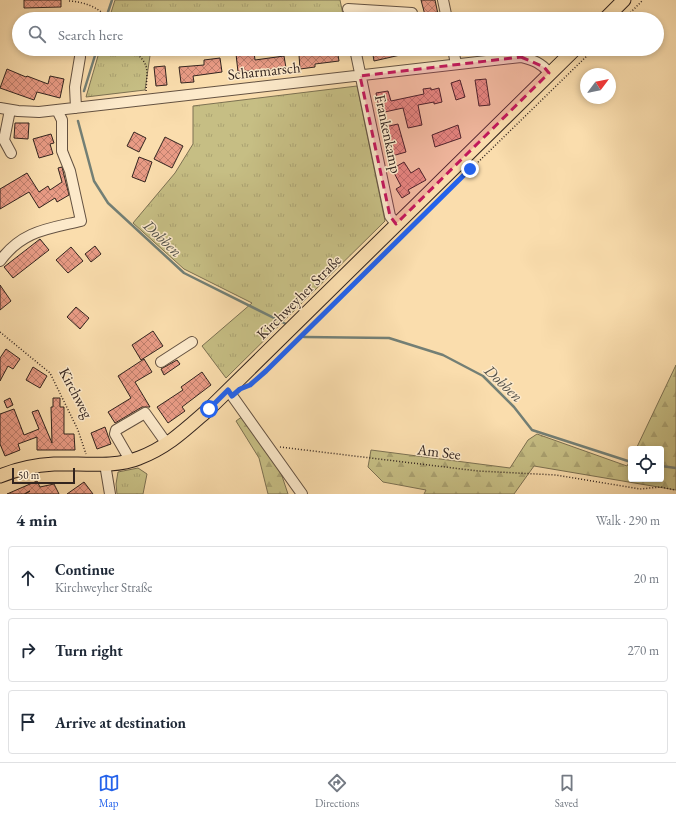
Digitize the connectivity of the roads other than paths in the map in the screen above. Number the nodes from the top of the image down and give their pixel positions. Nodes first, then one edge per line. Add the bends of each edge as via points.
1 (443, 0) edge
2 (624, 0) edge
3 (348, 11) edge
4 (380, 12) edge
5 (446, 12) edge
6 (612, 12) edge
7 (356, 56) edge
8 (454, 56) edge
9 (567, 56) edge
10 (80, 57) dead end
11 (456, 64) junction
12 (549, 73) junction
13 (360, 76) junction
14 (76, 108) junction
15 (56, 110) junction
16 (3, 111) edge
17 (11, 153) dead end
18 (396, 224) junction
19 (0, 261) edge
20 (192, 342) dead end
21 (161, 362) dead end
22 (230, 393) junction
23 (167, 444) junction
24 (130, 460) junction
25 (106, 464) junction
26 (0, 476) edge
27 (110, 494) edge
28 (302, 494) edge

1 - 5 street
2 - 6 main road
3 - 4 street
7 - 13 street, Frankenkamp
8 - 11 street
9 - 12 main road, Kirchweyher Straße
10 - 14 street via 75,87
11 - 12 street, Scharmarsch via 521,57 533,60
11 - 13 street, Scharmarsch
12 - 18 main road, Kirchweyher Straße
13 - 14 street, Scharmarsch
13 - 18 street, Frankenkamp via 390,216
14 - 15 street, Scharmarsch
15 - 16 street, Scharmarsch
15 - 19 street via 62,120 62,151 70,171 80,221 32,233 11,248
16 - 17 street via 4,140
18 - 22 main road, Kirchweyher Straße
20 - 21 street
22 - 23 main road, Kirchweyher Straße
22 - 28 street
23 - 24 main road, Kirchweyher Straße via 138,459
23 - 24 street via 145,413 116,430
24 - 25 main road, Kirchweyher Straße
25 - 26 main road, Kirchweyher Straße via 38,465
25 - 27 street

